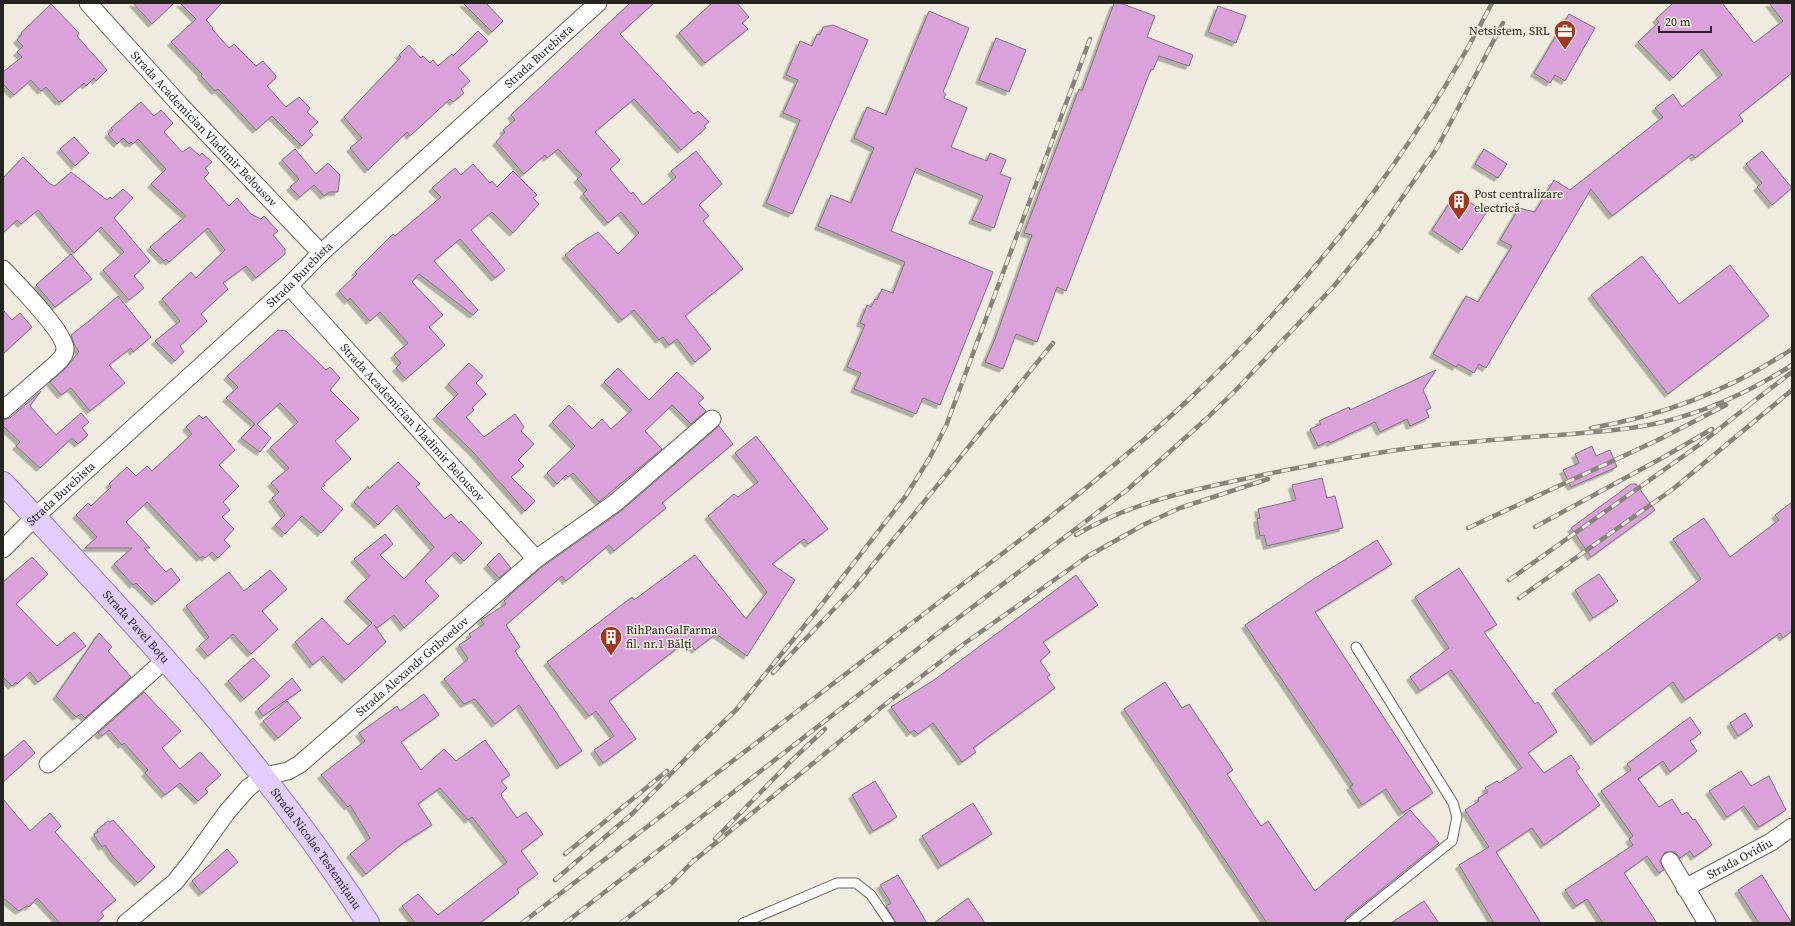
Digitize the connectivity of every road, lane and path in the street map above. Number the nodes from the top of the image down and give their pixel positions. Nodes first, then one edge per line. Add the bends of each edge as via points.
1 (88, 3) edge
2 (598, 3) edge
3 (321, 253) junction
4 (3, 269) edge
5 (289, 286) junction
6 (3, 410) edge
7 (712, 419) dead end
8 (3, 483) edge
9 (35, 517) junction
10 (3, 549) edge
11 (536, 560) junction
12 (1356, 647) dead end
13 (165, 660) junction
14 (48, 764) dead end
15 (264, 776) junction
16 (1792, 828) edge
17 (1670, 862) dead end
18 (1685, 888) junction
19 (126, 923) edge
20 (368, 923) edge
21 (743, 923) edge
22 (890, 923) edge
23 (1350, 923) edge
24 (1707, 923) edge

1 - 3 street, Strada Academician Vladimir Belousov via 180,105
2 - 3 street, Strada Burebista
3 - 5 street, Strada Burebista
4 - 6 street via 60,335 65,349 62,358 56,364
5 - 9 street, Strada Burebista
5 - 11 street, Strada Academician Vladimir Belousov
7 - 11 street, Strada Alexandr Griboedov via 615,503
8 - 9 main road, Strada Pavel Boțu
9 - 10 street, Strada Burebista
9 - 13 main road, Strada Pavel Boțu
11 - 15 street, Strada Alexandr Griboedov via 300,764 288,771
12 - 23 lane via 1453,803 1457,817 1452,841
13 - 14 street
13 - 15 main road, Strada Pavel Boțu
15 - 19 street, Strada Alexandr Griboedov via 248,788 227,812 175,882
15 - 20 main road, Strada Nicolae Testemițanu via 339,878
16 - 18 street, Strada Ovidiu
17 - 18 street
18 - 24 street
21 - 22 lane via 837,883 856,883 872,895

